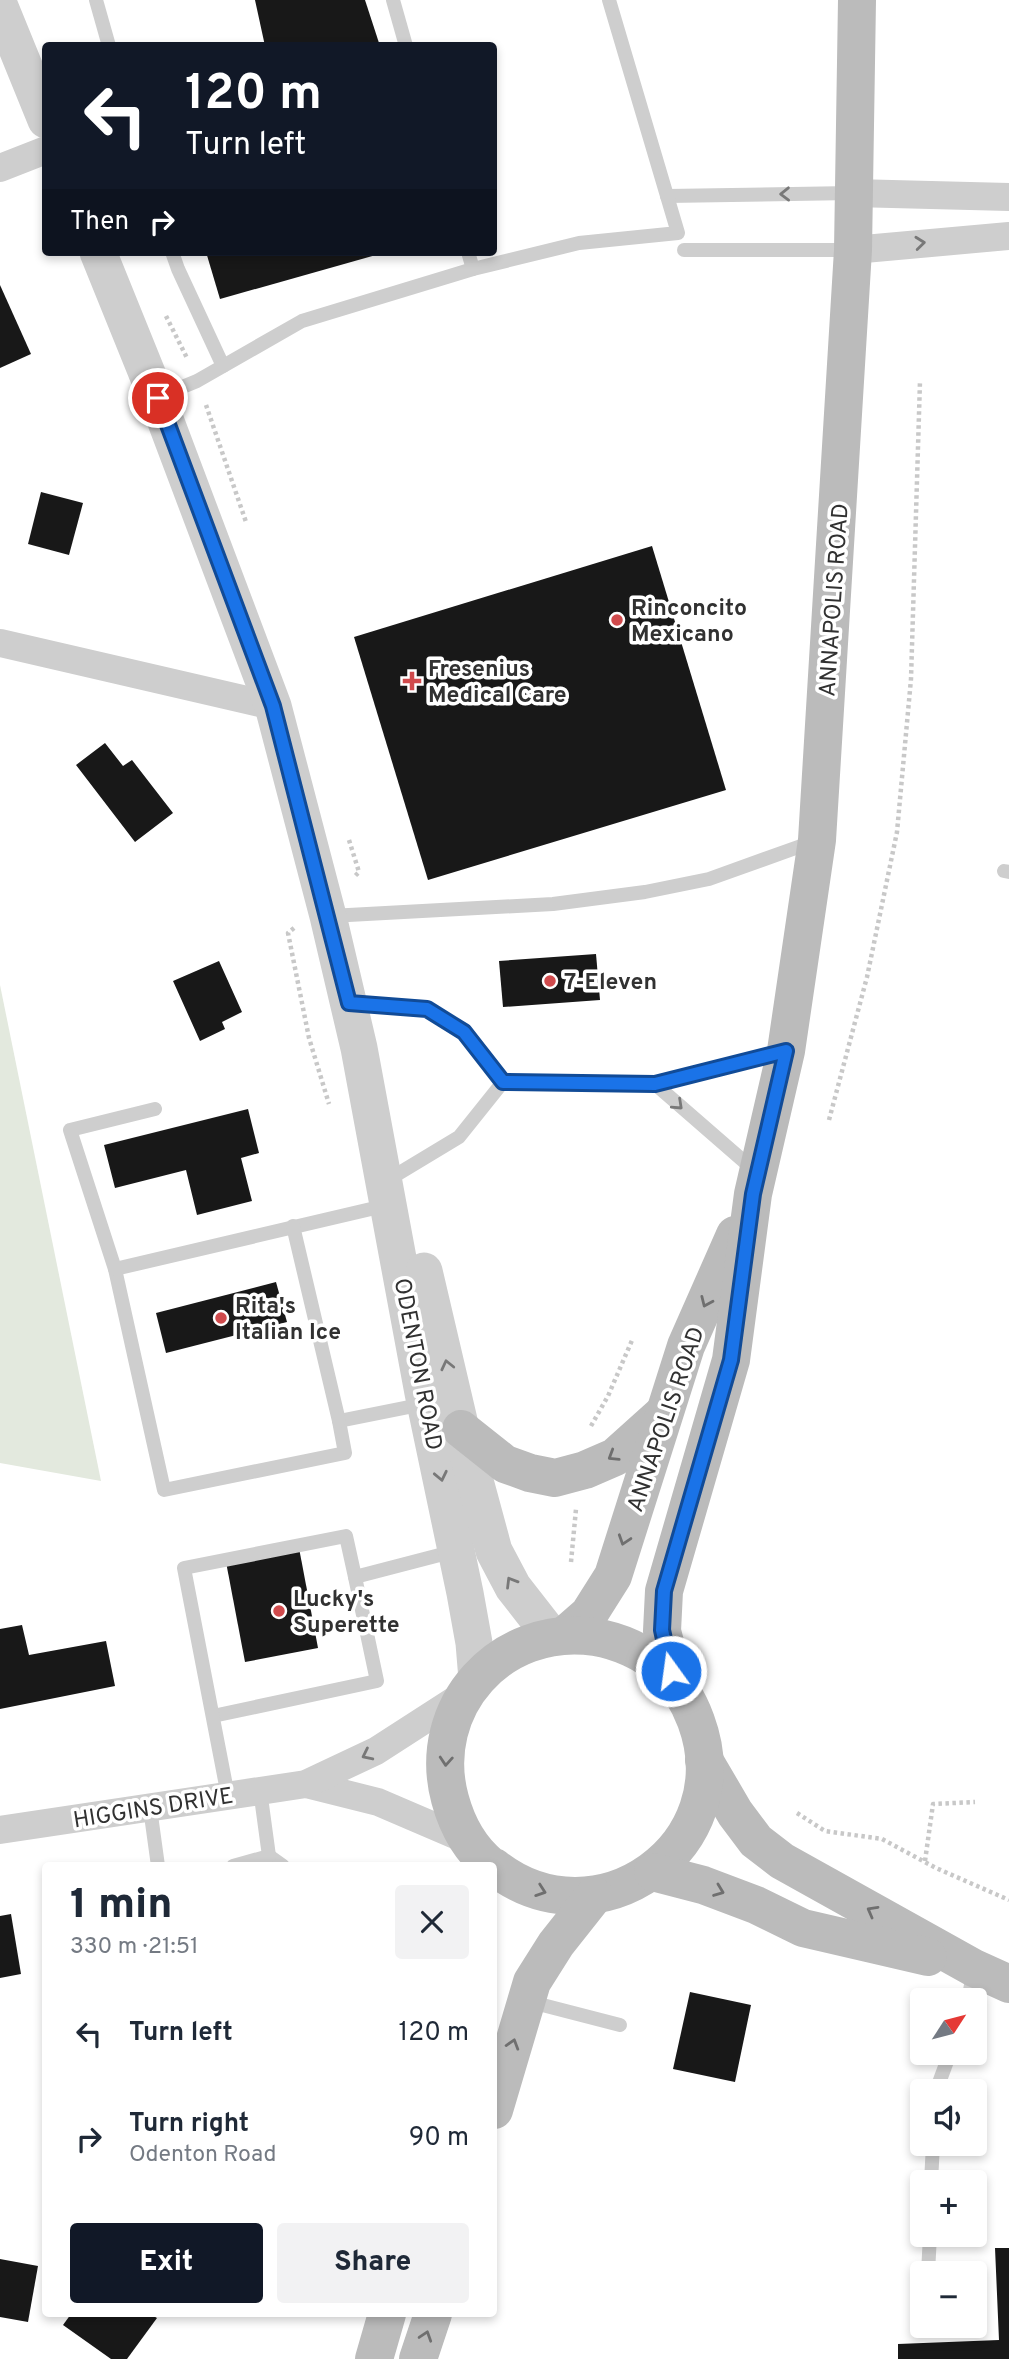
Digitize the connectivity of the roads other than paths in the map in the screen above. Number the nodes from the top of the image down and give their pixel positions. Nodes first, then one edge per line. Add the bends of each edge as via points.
1 (96, 0) edge
2 (393, 0) edge
3 (609, 0) edge
4 (857, 0) edge
5 (0, 7) edge
6 (108, 42) edge
7 (405, 42) edge
8 (42, 110) edge
9 (42, 152) edge
10 (0, 168) edge
11 (853, 192) junction
12 (667, 196) junction
13 (1009, 197) edge
14 (1009, 236) edge
15 (684, 250) dead end
16 (852, 250) junction
17 (100, 256) edge
18 (173, 256) edge
19 (469, 256) edge
20 (473, 269) junction
21 (223, 366) junction
22 (158, 398) junction
23 (0, 643) edge
24 (273, 706) junction
25 (817, 841) junction
26 (328, 916) junction
27 (349, 1003) junction
28 (786, 1051) junction
29 (503, 1082) junction
30 (655, 1084) junction
31 (155, 1109) dead end
32 (756, 1184) junction
33 (392, 1190) junction
34 (293, 1226) junction
35 (115, 1269) junction
36 (426, 1403) junction
37 (665, 1412) junction
38 (339, 1421) junction
39 (461, 1429) junction
40 (457, 1551) junction
41 (355, 1577) junction
42 (558, 1636) junction
43 (471, 1686) junction
44 (676, 1686) junction
45 (213, 1716) junction
46 (704, 1760) junction
47 (306, 1784) junction
48 (260, 1790) junction
49 (228, 1796) junction
50 (150, 1808) junction
51 (0, 1830) edge
52 (269, 1856) junction
53 (484, 1860) edge
54 (157, 1862) edge
55 (247, 1862) edge
56 (277, 1862) edge
57 (497, 1870) edge
58 (653, 1872) junction
59 (594, 1896) junction
60 (971, 1984) edge
61 (1009, 1984) edge
62 (526, 2001) junction
63 (620, 2025) dead end
64 (497, 2100) edge
65 (386, 2317) edge
66 (432, 2317) edge
67 (374, 2359) edge
68 (418, 2359) edge

1 - 6 lane
2 - 7 lane
3 - 12 lane
4 - 11 main road, ANNAPOLIS ROAD
5 - 8 street
9 - 10 street
11 -> 12 lane
11 - 13 street
11 - 16 main road, ANNAPOLIS ROAD
12 - 20 lane via 678,233 579,243
16 -> 14 street
15 - 16 lane
16 - 25 main road, ANNAPOLIS ROAD
17 - 22 street, ODENTON ROAD
18 - 21 lane
19 - 20 lane
20 - 21 lane via 302,321
21 - 22 lane
22 - 24 street, ODENTON ROAD
23 - 24 street
24 - 26 street, ODENTON ROAD
25 - 26 lane via 709,880 645,892 553,904
25 - 28 main road, ANNAPOLIS ROAD
26 - 27 street, ODENTON ROAD
27 - 29 lane via 427,1009 464,1032
27 - 33 street, ODENTON ROAD
28 - 30 lane
28 - 32 main road, ANNAPOLIS ROAD
29 - 30 lane
29 - 33 lane via 459,1137
30 -> 32 lane
31 - 35 lane via 70,1130
32 -> 37 main road, ANNAPOLIS ROAD via 686,1346
32 - 44 main road, ANNAPOLIS ROAD via 731,1360 664,1591 662,1630
33 - 34 lane
33 - 36 street, ODENTON ROAD
39 -> 33 street, ODENTON ROAD via 422,1261
34 - 35 lane
34 - 38 lane
35 - 38 lane via 164,1490 345,1453
36 - 38 lane
36 -> 40 street, ODENTON ROAD
37 -> 39 main road via 615,1457 555,1478 505,1464
37 -> 42 main road, ANNAPOLIS ROAD via 613,1576 589,1614
42 -> 39 street, ODENTON ROAD via 513,1587 494,1551
40 - 41 lane
40 - 43 street, ODENTON ROAD via 474,1643
41 - 45 lane via 377,1681
41 - 45 lane via 346,1536 184,1568
42 - 43 main road via 506,1654
42 - 44 main road via 610,1640 638,1651 663,1669
43 -> 47 street, HIGGINS DRIVE via 376,1751
43 -> 53 main road via 447,1734 444,1779 456,1822
44 - 46 main road via 694,1714
45 - 49 lane
46 - 58 main road via 705,1781 696,1816 679,1847
60 -> 46 main road via 756,1841
47 - 48 street, HIGGINS DRIVE
47 - 53 street, HIGGINS DRIVE via 378,1802
48 - 49 street, HIGGINS DRIVE
48 - 52 lane
49 - 50 street, HIGGINS DRIVE
50 - 51 street, HIGGINS DRIVE
50 - 54 lane
52 - 55 lane
52 - 56 lane
57 -> 59 main road via 550,1895
58 - 59 main road
58 -> 60 main road via 703,1885 803,1928
59 - 62 main road via 556,1944 532,1982
60 - 61 main road
62 - 63 lane
64 -> 62 main road
65 - 67 main road
68 -> 66 main road

